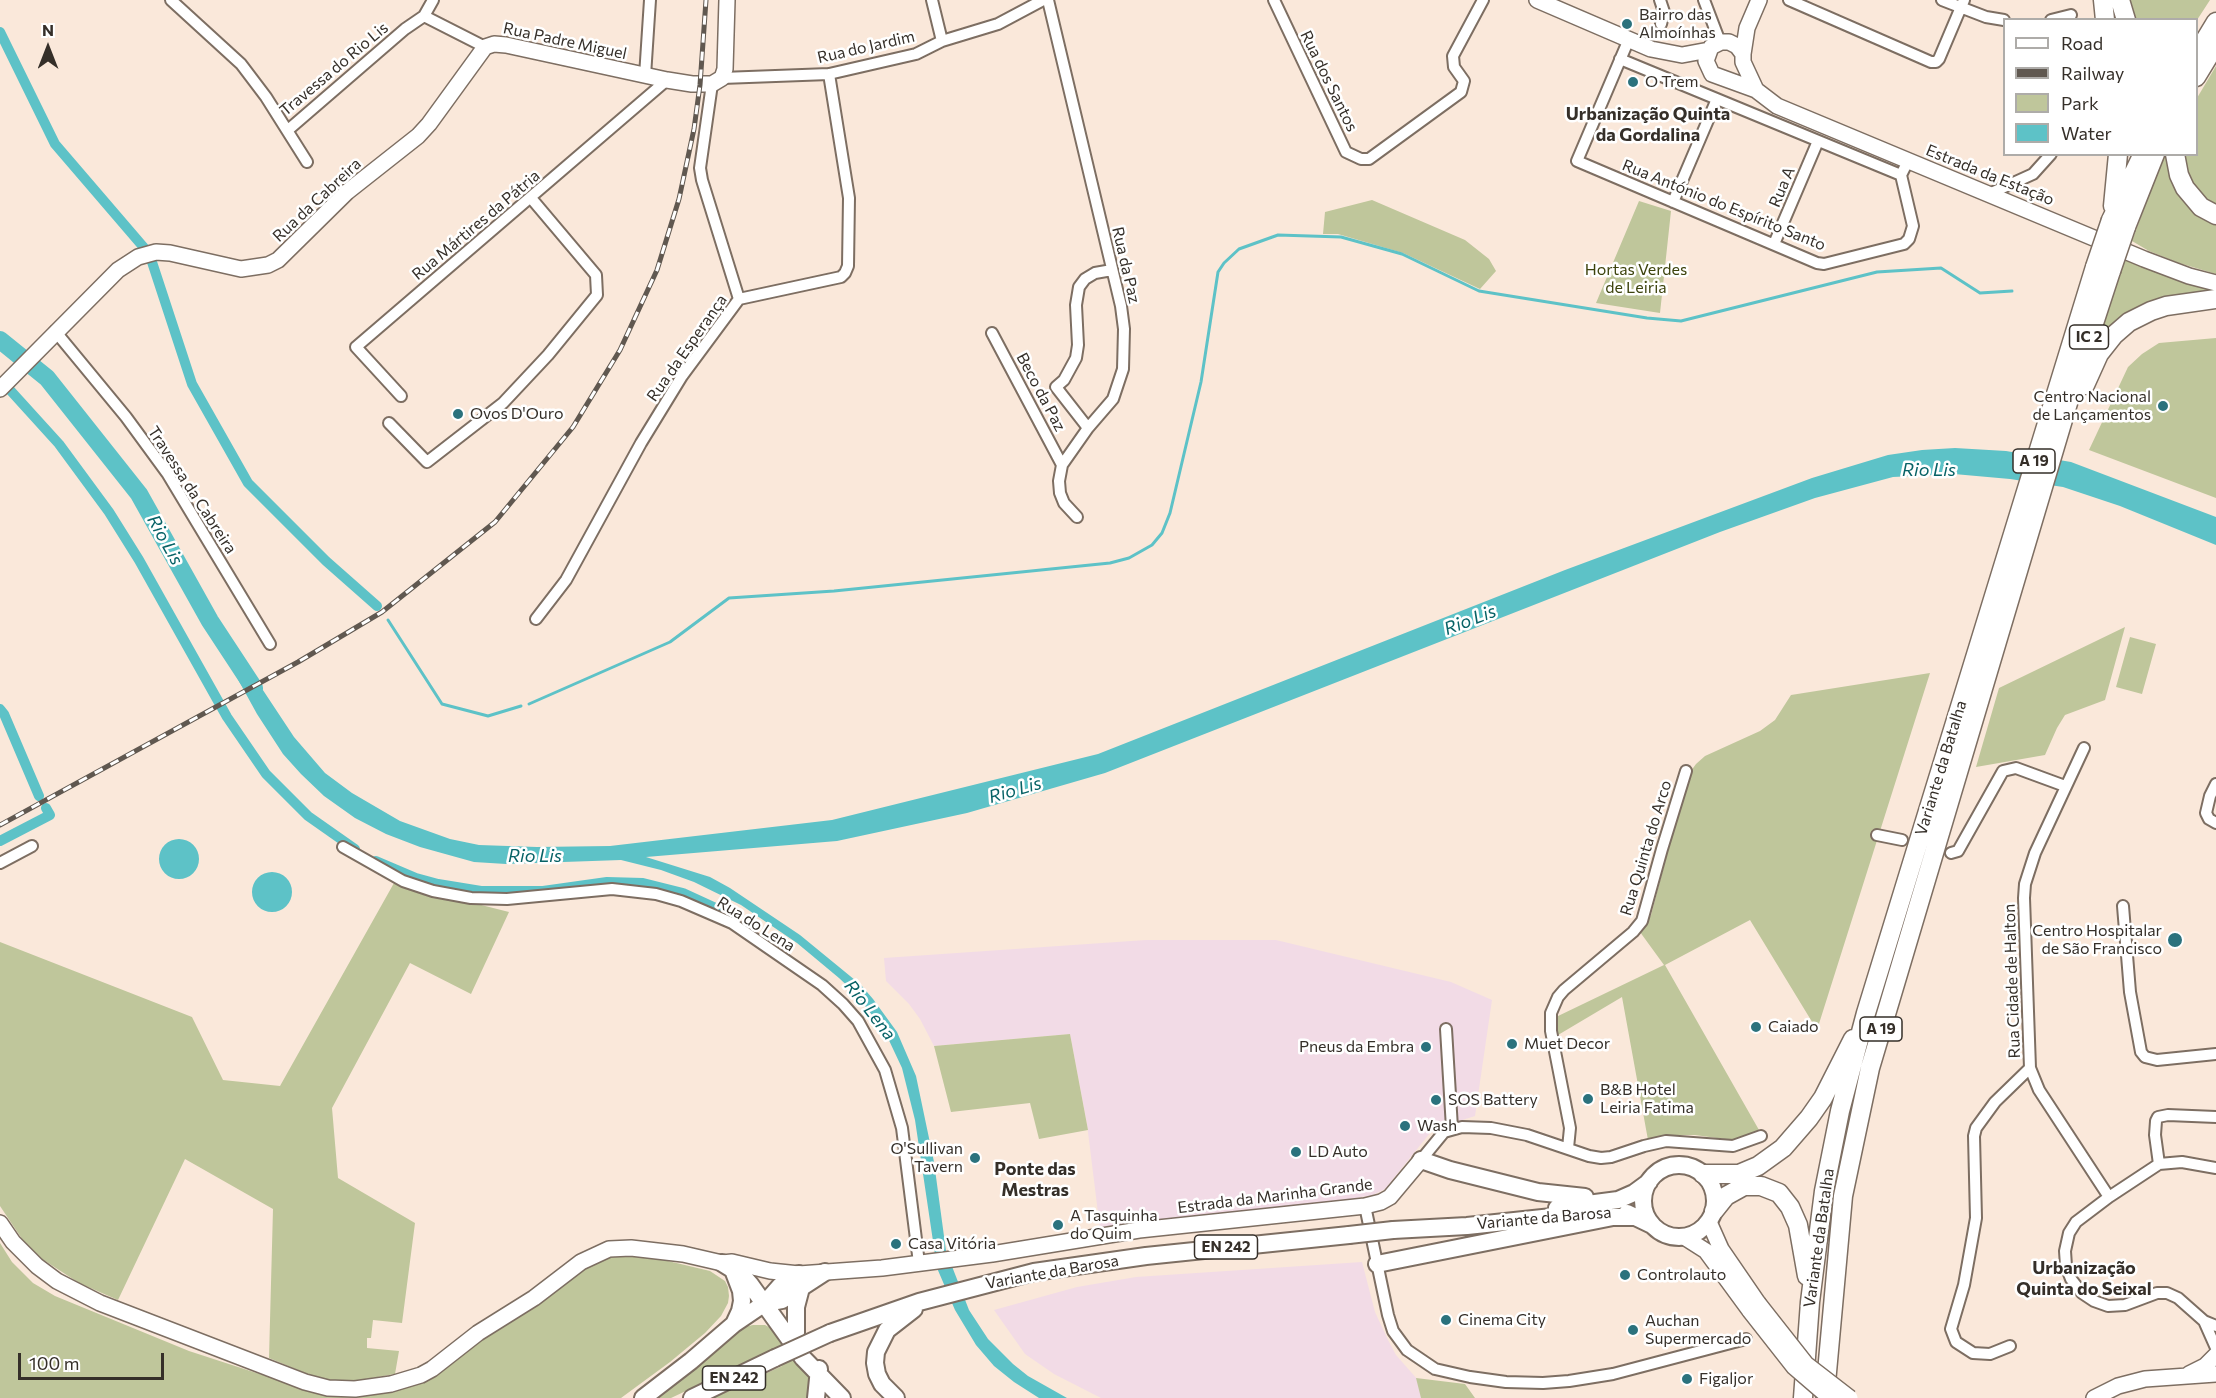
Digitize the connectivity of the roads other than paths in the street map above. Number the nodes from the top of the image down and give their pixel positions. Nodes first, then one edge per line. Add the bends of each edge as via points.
1 (171, 0) edge
2 (433, 0) edge
3 (650, 0) edge
4 (727, 0) edge
5 (932, 0) edge
6 (1043, 0) edge
7 (1048, 0) edge
8 (1274, 0) edge
9 (1483, 0) edge
10 (1538, 0) edge
11 (1659, 0) edge
12 (1704, 0) edge
13 (1759, 0) edge
14 (1789, 0) edge
15 (1942, 0) edge
16 (2103, 0) edge
17 (2120, 0) edge
18 (1962, 4) edge
19 (2071, 15) dead end
20 (424, 16) junction
21 (2059, 18) edge
22 (2105, 18) edge
23 (2125, 18) edge
24 (2003, 20) edge
25 (1661, 24) dead end
26 (1747, 28) junction
27 (2209, 35) edge
28 (1629, 39) junction
29 (942, 41) junction
30 (1720, 45) junction
31 (485, 47) junction
32 (1682, 55) junction
33 (1743, 58) junction
34 (1620, 59) junction
35 (2198, 71) edge
36 (829, 74) junction
37 (1716, 74) junction
38 (645, 76) junction
39 (667, 80) junction
40 (717, 81) junction
41 (1756, 90) junction
42 (1712, 97) junction
43 (288, 130) junction
44 (1818, 141) junction
45 (2049, 156) edge
46 (2118, 156) edge
47 (2142, 156) edge
48 (2155, 156) edge
49 (2175, 156) edge
50 (307, 162) dead end
51 (1904, 168) junction
52 (1989, 194) junction
53 (531, 198) junction
54 (1673, 202) junction
55 (2216, 215) edge
56 (2119, 224) junction
57 (1774, 244) junction
58 (1112, 270) junction
59 (2216, 283) edge
60 (739, 299) junction
61 (2216, 299) edge
62 (992, 333) dead end
63 (51, 336) junction
64 (4, 388) edge
65 (401, 396) dead end
66 (2067, 402) junction
67 (389, 423) dead end
68 (1088, 428) junction
69 (1062, 465) junction
70 (1077, 517) dead end
71 (2028, 532) junction
72 (536, 619) dead end
73 (270, 645) dead end
74 (2084, 748) dead end
75 (1686, 771) dead end
76 (2216, 784) edge
77 (2065, 786) junction
78 (2216, 823) edge
79 (1877, 835) dead end
80 (1902, 840) dead end
81 (32, 846) dead end
82 (343, 847) dead end
83 (1951, 853) dead end
84 (0, 863) edge
85 (2123, 906) dead end
86 (1866, 1013) junction
87 (1446, 1029) dead end
88 (2216, 1054) edge
89 (2030, 1068) junction
90 (2216, 1117) edge
91 (1452, 1128) junction
92 (1761, 1136) dead end
93 (1568, 1148) junction
94 (1421, 1160) junction
95 (2159, 1164) junction
96 (2216, 1168) edge
97 (1703, 1174) junction
98 (1649, 1182) junction
99 (1625, 1197) junction
100 (2109, 1197) junction
101 (1365, 1206) junction
102 (1711, 1216) junction
103 (1636, 1217) junction
104 (0, 1223) edge
105 (1652, 1225) junction
106 (1432, 1226) junction
107 (1684, 1237) junction
108 (923, 1263) junction
109 (1377, 1264) junction
110 (728, 1266) junction
111 (825, 1272) joint
112 (800, 1281) junction
113 (919, 1302) junction
114 (1810, 1302) junction
115 (765, 1303) junction
116 (1754, 1307) junction
117 (2204, 1321) junction
118 (734, 1324) junction
119 (2216, 1326) edge
120 (796, 1333) junction
121 (1746, 1339) dead end
122 (2010, 1346) dead end
123 (2216, 1348) edge
124 (2216, 1355) edge
125 (816, 1358) junction
126 (2216, 1374) edge
127 (819, 1376) junction
128 (2187, 1376) junction
129 (643, 1398) edge
130 (692, 1398) edge
131 (816, 1398) edge
132 (842, 1398) edge
133 (854, 1398) edge
134 (896, 1398) edge
135 (1803, 1398) edge
136 (1825, 1398) edge
137 (1830, 1398) edge
138 (1850, 1398) edge
139 (2094, 1398) edge

1 - 43 street, Travessa do Rio Lis via 241,64
2 - 20 street
3 - 38 street
4 - 40 main road via 726,63
5 - 29 street
6 - 29 street, Rua do Jardim via 998,24
7 - 58 street, Rua da Paz
8 - 9 street, Rua dos Santos via 1346,152 1369,159 1461,92 1462,76 1454,67 1453,56
10 - 28 main road, Estrada da Estação
11 - 25 street via 1664,12
12 - 30 street
13 - 26 main road
14 - 18 street via 1931,62 1939,59
15 - 18 street
16 - 22 highway
17 - 23 highway
18 - 24 street via 1986,17
19 - 21 street
20 - 31 street, Rua Padre Miguel
20 - 43 street, Travessa do Rio Lis via 405,28
26 - 30 main road
26 - 33 main road
27 - 35 highway
28 - 32 main road, Estrada da Estação via 1651,49
28 - 34 street, Rua António do Espírito Santo
29 - 36 street, Rua do Jardim via 916,54
30 - 32 main road, Estrada da Estação
30 - 33 main road, Estrada da Estação via 1737,46
30 - 37 main road via 1706,61
31 - 38 main road, Rua Padre Miguel via 506,45
31 - 63 main road, Rua da Cabreira via 418,136 347,192 278,260 242,269 170,253 138,257 118,270
32 - 37 main road, Estrada da Estação
33 - 37 main road via 1738,73
33 - 41 main road, Estrada da Estação
34 - 42 street
34 - 54 street, Rua António do Espírito Santo via 1577,161
36 - 40 street, Rua do Jardim
36 - 60 street, Rua da Esperança via 849,198 848,266 841,277
37 - 41 main road, Estrada da Estação
37 - 42 street
38 - 39 main road, Rua Padre Miguel
39 - 40 main road, Rua Padre Miguel via 692,84
39 - 53 street, Rua Mártires da Pátria
40 - 60 street via 700,168
41 - 51 main road, Estrada da Estação via 1777,106
42 - 44 street
42 - 54 street
43 - 50 street
44 - 51 street
44 - 57 street, Rua A
45 - 52 street via 2033,174
46 - 56 highway
47 - 56 highway
48 - 56 highway, IC 2
49 - 55 highway via 2185,188 2201,207
51 - 52 main road, Estrada da Estação
51 - 57 street, Rua António do Espírito Santo via 1913,226 1904,244 1824,264
52 - 59 main road, Estrada da Estação via 2144,259
53 - 65 street, Rua Mártires da Pátria via 356,346
53 - 67 street via 596,275 597,295 503,403 427,462
54 - 57 street, Rua António do Espírito Santo
56 - 66 highway, IC 2, bridge
58 - 68 street, Rua da Paz via 1124,329 1123,369 1113,399
58 - 68 street via 1095,273 1079,287 1076,358 1056,387
60 - 72 street, Rua da Esperança via 682,376 640,443 566,580
61 - 66 highway via 2166,306 2121,328
62 - 69 street, Beco da Paz
63 - 64 main road, Rua da Cabreira
63 - 73 street, Travessa da Cabreira via 126,417 167,473
66 - 71 highway, Variante da Batalha / A 19
66 - 71 highway
68 - 69 street, Rua da Paz
69 - 70 street via 1060,493
71 - 86 highway, Variante da Batalha / A 19
71 - 136 highway, Variante da Batalha / A 19 via 1858,1119 1843,1196
74 - 77 street, Rua Cidade de Halton
75 - 93 street, Rua Quinta do Arco via 1642,921 1564,990 1551,1013 1570,1128
76 - 78 street via 2206,813
77 - 83 street via 2016,768 2003,771 1958,851
77 - 89 street, Rua Cidade de Halton via 2025,884
79 - 80 street
81 - 84 street
82 - 108 street, Rua do Lena via 403,881 471,898 507,899 612,889 673,898 732,923 822,985 858,1021 885,1070 902,1128
85 - 88 street via 2130,992 2141,1052 2157,1060
86 - 97 highway via 1822,1098 1783,1148 1739,1174
86 - 114 highway, Variante da Batalha / A 19 via 1832,1149
87 - 91 street
89 - 100 street, Rua Cidade de Halton via 2039,1090
89 - 122 street via 1995,1102 1976,1128 1976,1225 1951,1329 1956,1342 1973,1353 1995,1353
90 - 95 street via 2158,1118 2155,1135
91 - 93 street via 1472,1126 1510,1131
91 - 94 street via 1439,1137
92 - 93 street via 1733,1146 1666,1141 1611,1157 1588,1156
94 - 99 main road via 1538,1192
94 - 101 main road, Estrada da Marinha Grande / EN 242 via 1390,1197
95 - 96 street via 2182,1162
95 - 100 street
97 - 98 main road, EN 242 via 1680,1165 1657,1173
97 - 102 main road via 1714,1191
98 - 99 main road, Variante da Barosa / EN 242
98 - 105 main road via 1644,1209
99 - 106 main road, Variante da Barosa / EN 242
100 - 117 street via 2076,1222 2067,1238 2065,1259 2078,1288 2088,1298 2108,1306 2167,1293
101 - 108 main road, Estrada da Marinha Grande / EN 242 via 1139,1230
101 - 109 street
102 - 107 main road via 1702,1229
102 - 114 highway via 1726,1196 1744,1186 1761,1186 1779,1193 1798,1225
102 - 116 main road via 1721,1249
103 - 105 main road, Variante da Barosa / EN 242
103 - 106 main road, Variante da Barosa / EN 242 via 1612,1211
103 - 109 main road via 1613,1217
104 - 110 main road via 25,1256 79,1293 305,1382 342,1390 391,1384 421,1375 603,1250 643,1249
105 - 107 main road, EN 242 via 1661,1232
106 - 113 main road, Variante da Barosa / EN 242, bridge via 1060,1268
107 - 116 main road via 1706,1251
108 - 111 main road, Estrada da Marinha Grande / EN 242
109 - 121 street via 1390,1323 1407,1350 1435,1369 1470,1377 1524,1383 1569,1381 1613,1374
110 - 112 main road via 732,1262
110 - 115 main road
110 - 118 main road via 741,1291 740,1311
111 - 112 main road
112 - 115 main road via 782,1300
112 - 120 main road
113 - 130 main road, Variante da Barosa / EN 242, bridge via 830,1333
113 - 134 main road via 887,1330 876,1352 877,1374
114 - 135 highway, Variante da Batalha / A 19
115 - 118 main road
115 - 120 main road
115 - 127 main road via 787,1338
116 - 137 main road, bridge via 1794,1367
116 - 138 main road, bridge via 1806,1364
117 - 119 street
117 - 123 street
118 - 129 main road
120 - 125 main road
124 - 128 main road
125 - 127 main road
125 - 133 main road
126 - 128 main road
127 - 131 main road
127 - 132 main road
128 - 139 main road via 2135,1381

